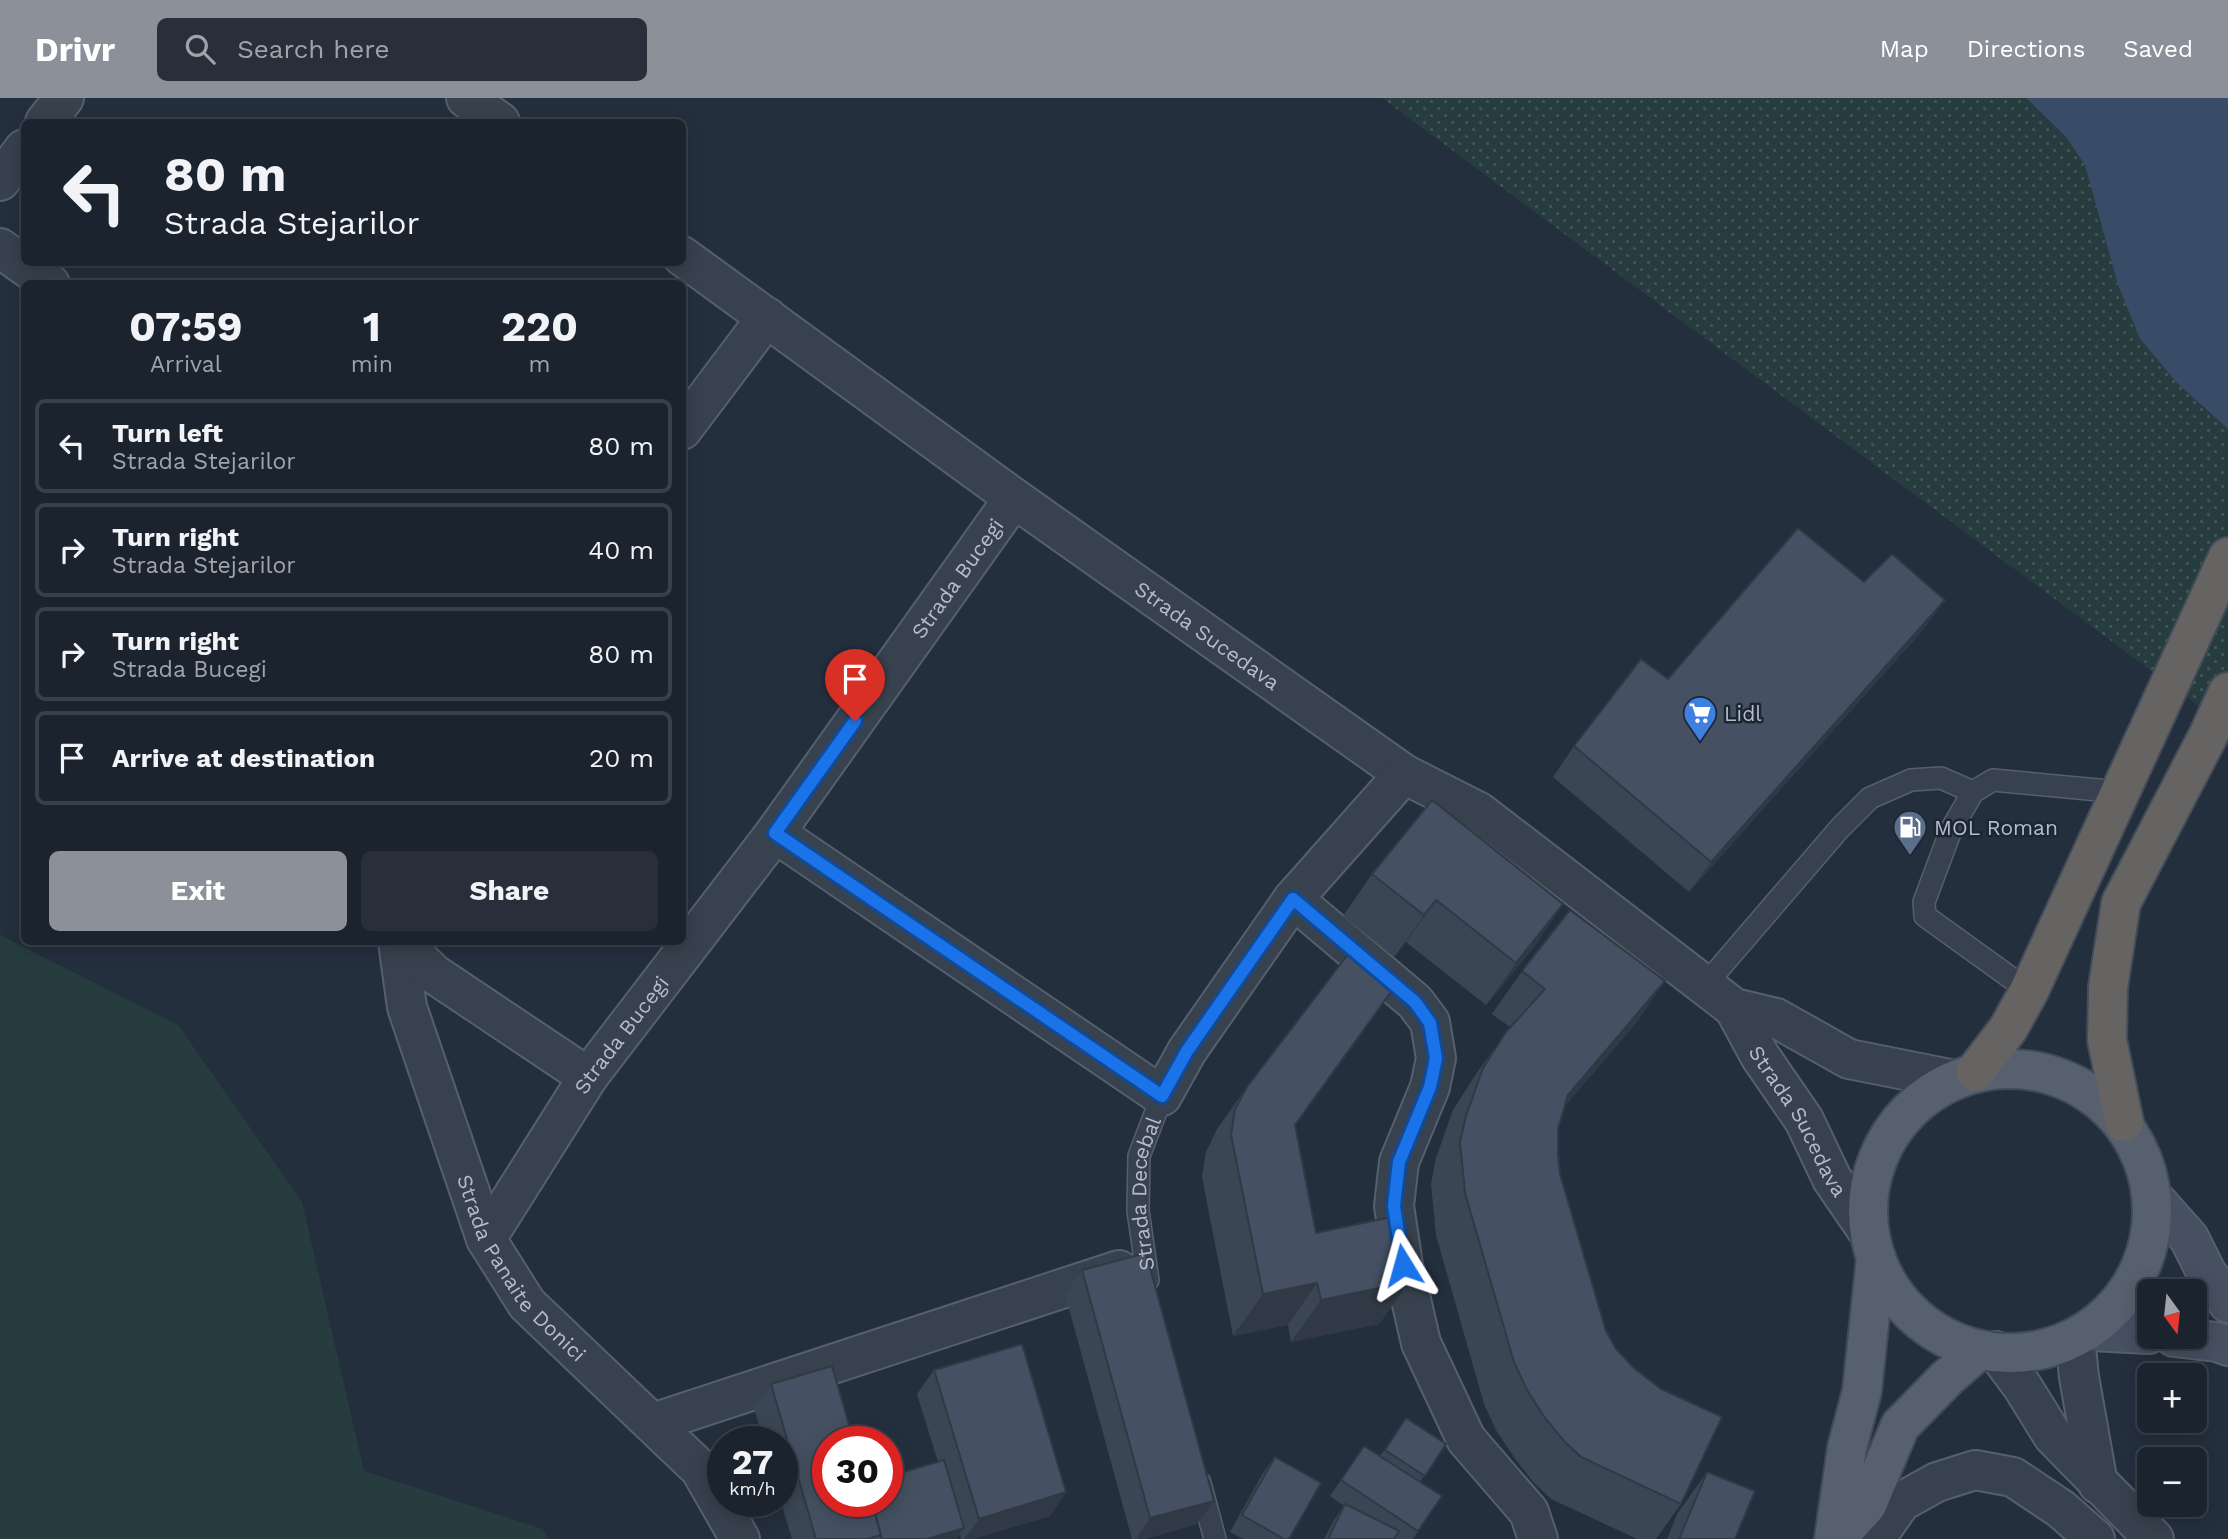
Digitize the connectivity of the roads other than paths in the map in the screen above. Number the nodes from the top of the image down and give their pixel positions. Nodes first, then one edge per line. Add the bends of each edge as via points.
1 (64, 98) edge
2 (466, 98) edge
3 (47, 119) edge
4 (496, 119) edge
5 (21, 153) edge
6 (0, 181) edge
7 (0, 248) edge
8 (686, 259) edge
9 (21, 263) edge
10 (25, 266) edge
11 (44, 280) edge
12 (767, 317) junction
13 (686, 425) edge
14 (1014, 498) junction
15 (2228, 556) edge
16 (2228, 692) edge
17 (1404, 774) junction
18 (1973, 792) junction
19 (2120, 792) junction
20 (775, 833) junction
21 (1293, 899) junction
22 (399, 945) edge
23 (402, 945) edge
24 (1705, 985) junction
25 (2029, 991) junction
26 (1734, 1008) junction
27 (1962, 1075) junction
28 (587, 1077) junction
29 (1162, 1096) junction
30 (2124, 1122) junction
31 (2156, 1201) junction
32 (486, 1239) junction
33 (1872, 1244) junction
34 (1148, 1279) joint
35 (2228, 1303) edge
36 (2083, 1334) junction
37 (2137, 1334) edge
38 (2207, 1341) edge
39 (2228, 1346) edge
40 (1986, 1352) junction
41 (653, 1423) junction
42 (1194, 1458) edge
43 (2098, 1484) junction
44 (740, 1539) edge
45 (1215, 1539) edge
46 (1538, 1539) edge
47 (1835, 1539) edge
48 (1875, 1539) edge
49 (2095, 1539) edge
50 (2154, 1539) edge

1 - 3 street
2 - 4 street
5 - 6 street
7 - 9 street
8 - 12 street, Strada Sucedava
10 - 11 street
12 - 13 street
12 - 14 street, Strada Sucedava
14 - 17 street, Strada Sucedava
14 - 20 street, Strada Bucegi
15 - 19 highway
16 - 30 highway via 2121,903 2108,987 2106,1040
17 - 21 street
17 - 24 street, Strada Sucedava via 1479,812
18 - 19 lane via 1993,780
18 - 24 lane via 1941,778 1911,779 1870,798
18 - 25 lane via 1951,830 1924,902 1925,916
19 - 25 highway
20 - 28 street, Strada Bucegi
20 - 29 street
21 - 29 street via 1187,1051
21 - 46 street via 1415,1002 1430,1023 1436,1058 1430,1087 1399,1162 1394,1206 1403,1265 1421,1343 1466,1439 1528,1512
22 - 32 street, Strada Panaite Donici via 407,1007
23 - 28 street via 434,974
24 - 26 street, Strada Sucedava
25 - 27 highway via 2008,1029
26 - 27 street, Strada Sucedava via 1776,1018 1849,1059
26 - 33 street, Strada Sucedava via 1804,1120 1832,1179
27 - 30 main road via 2024,1070 2064,1080
27 - 33 main road via 1908,1109 1881,1150 1867,1191
28 - 32 street, Strada Bucegi
29 - 34 lane, Strada Decebal via 1139,1156 1138,1211
30 - 31 main road via 2144,1156
31 - 35 main road via 2189,1238
31 - 36 main road via 2147,1259 2123,1300
32 - 41 street, Strada Panaite Donici via 527,1304
33 - 40 main road via 1885,1282 1906,1310 1939,1332
33 - 47 main road via 1862,1391 1846,1448
34 - 41 street
36 - 37 main road
36 - 40 main road via 2034,1350
36 - 43 street via 2079,1377
38 - 39 main road
40 - 43 street via 2022,1386 2053,1436
40 - 47 main road via 1947,1378 1900,1426 1867,1505
41 - 44 street, Strada Panaite Donici via 700,1469
42 - 45 lane
43 - 50 street
48 - 49 street via 1901,1502 1937,1482 1975,1470 2013,1477

